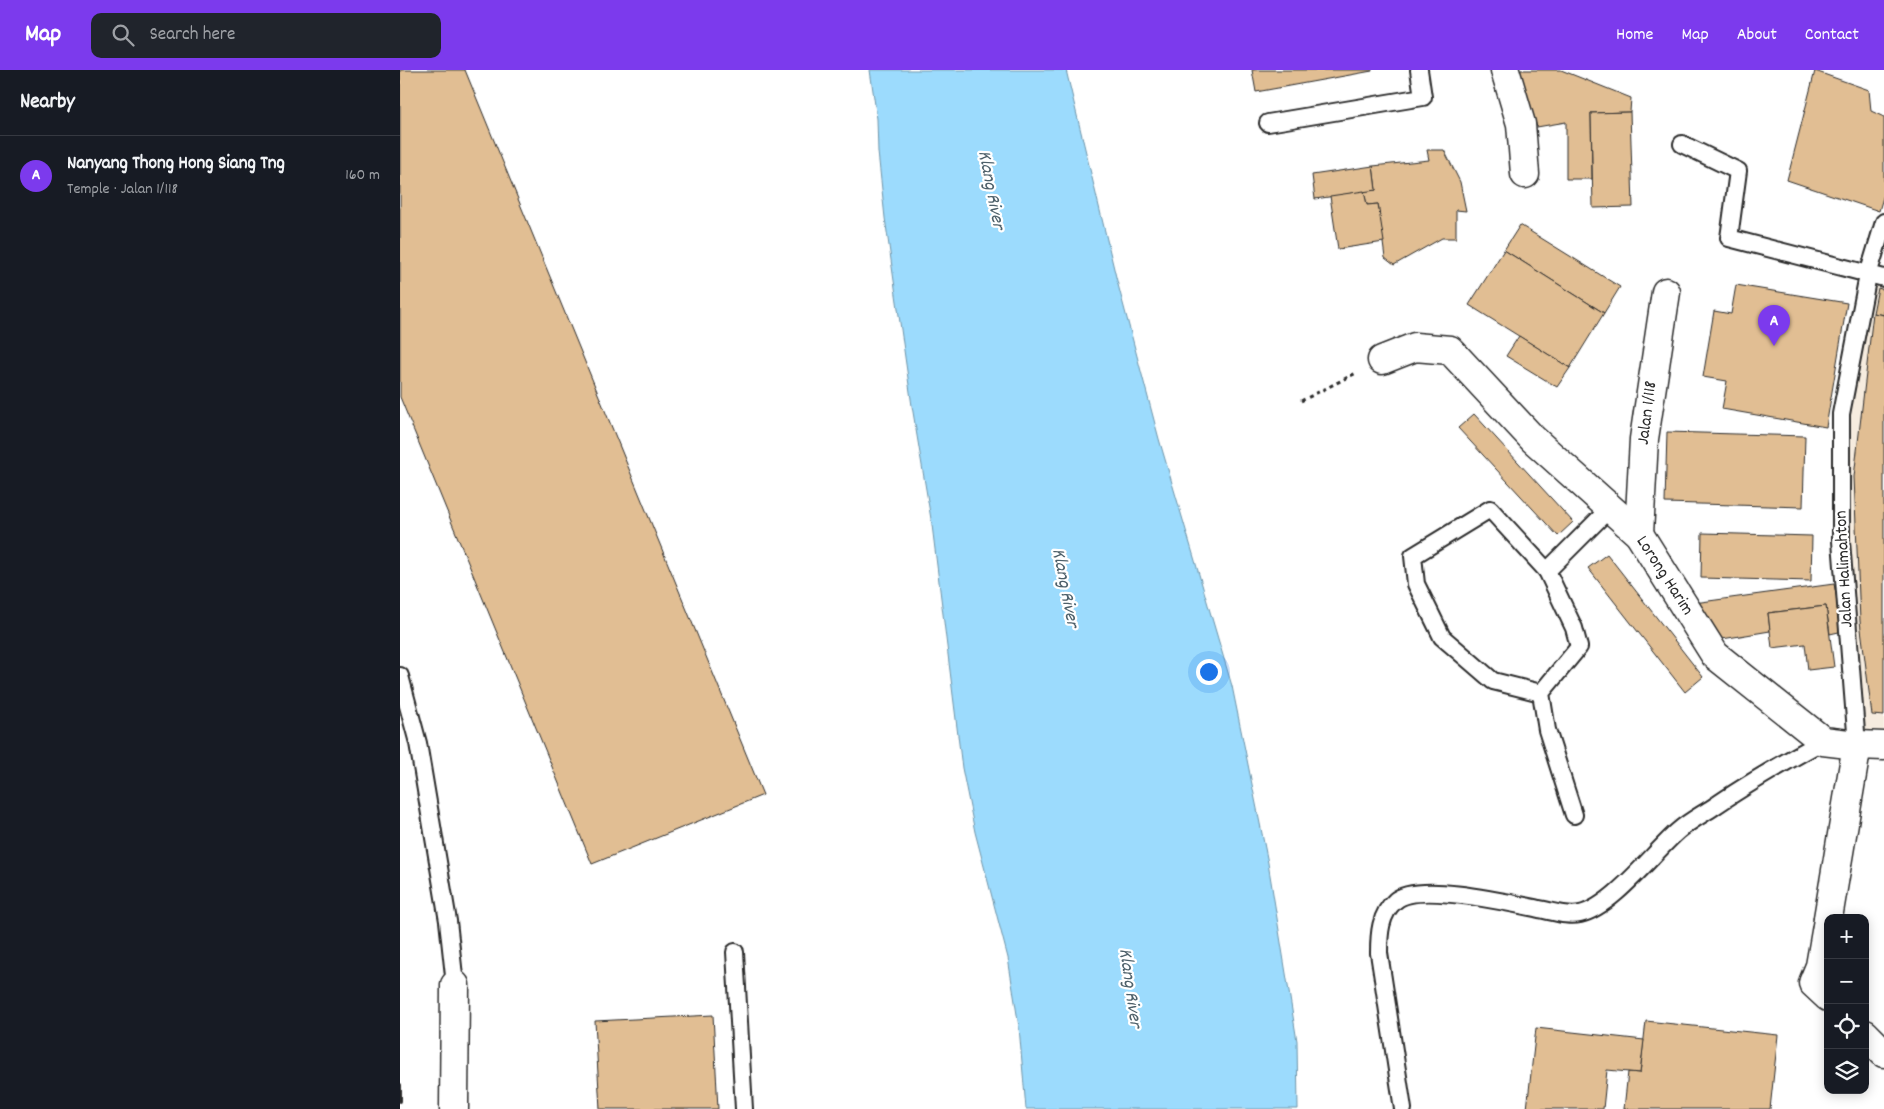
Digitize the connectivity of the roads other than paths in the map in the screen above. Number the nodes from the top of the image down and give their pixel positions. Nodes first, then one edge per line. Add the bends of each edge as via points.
1 (1419, 70) edge
2 (1505, 70) edge
3 (1268, 123) dead end
4 (1682, 144) dead end
5 (1526, 174) dead end
6 (1884, 222) edge
7 (1868, 274) junction
8 (1884, 278) edge
9 (1666, 292) dead end
10 (1382, 360) road end
11 (1610, 508) junction
12 (1639, 534) junction
13 (1547, 571) junction
14 (400, 676) edge
15 (1541, 693) junction
16 (1823, 741) junction
17 (1857, 745) junction
18 (1884, 746) edge
19 (1574, 815) dead end
20 (1829, 914) edge
21 (1824, 942) edge
22 (735, 952) dead end
23 (455, 985) joint
24 (1820, 990) edge
25 (1869, 1038) edge
26 (1884, 1053) edge
27 (454, 1109) edge
28 (744, 1109) edge
29 (1403, 1109) edge

1 - 3 lane via 1424,97
2 - 5 street via 1521,124
4 - 7 lane via 1738,171 1730,238
6 - 7 lane, Jalan Halimahton
7 - 8 lane
7 - 17 lane, Jalan Halimahton via 1841,414 1841,541
9 - 12 street, Jalan 1/118 via 1644,440
10 - 11 street, Lorong Harim via 1415,347 1450,350 1533,439
11 - 12 street, Lorong Harim
11 - 13 lane
12 - 16 street, Lorong Harim via 1715,655
13 - 15 lane via 1574,628 1579,647
13 - 15 lane via 1490,508 1413,556 1416,584 1442,637 1493,681
14 - 23 lane via 418,742 448,921
15 - 19 lane via 1547,730
16 - 17 street
16 - 29 lane via 1752,780 1679,830 1614,894 1583,914 1427,892 1412,893 1396,900 1384,914 1379,953
17 - 18 street
17 - 20 street, Jalan Halimahton
21 - 24 street, Jalan Halimahton
22 - 28 lane
23 - 27 street
25 - 26 street

